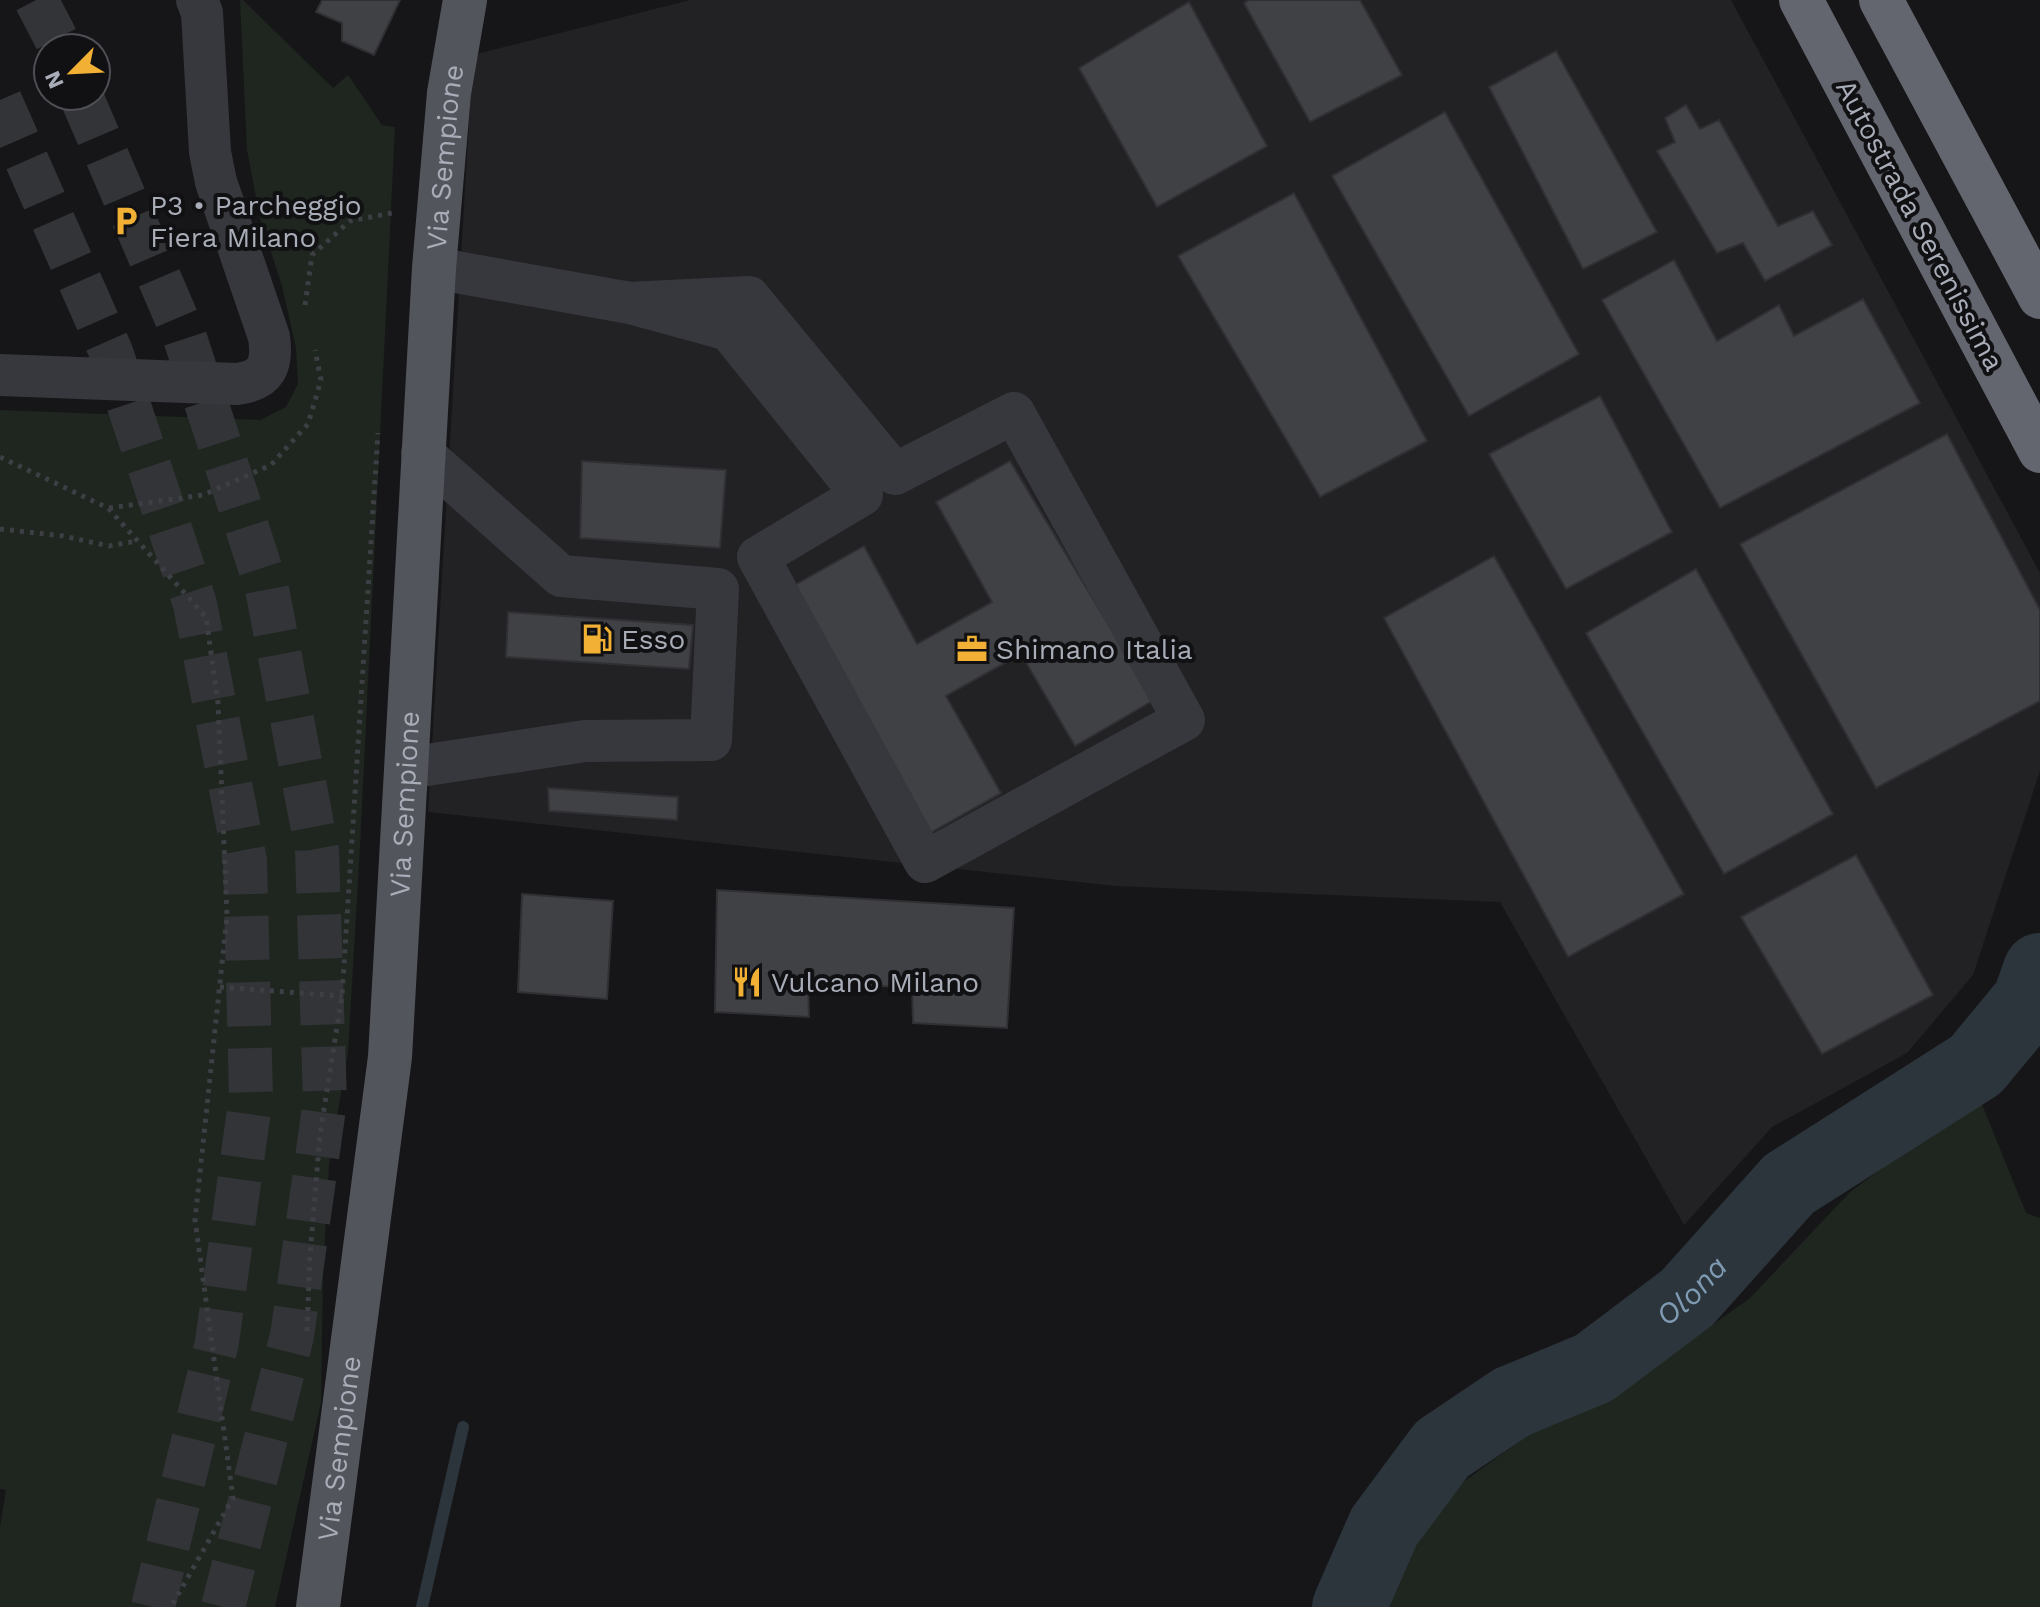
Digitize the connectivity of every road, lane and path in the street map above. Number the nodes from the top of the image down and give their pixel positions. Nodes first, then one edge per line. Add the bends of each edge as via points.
1 (197, 0) edge
2 (465, 0) edge
3 (1801, 0) edge
4 (1881, 0) edge
5 (392, 213) dead end
6 (391, 229) dead end
7 (434, 268) junction
8 (2040, 297) edge
9 (630, 303) junction
10 (0, 375) edge
11 (378, 433) dead end
12 (2040, 451) edge
13 (422, 453) junction
14 (0, 457) edge
15 (0, 529) edge
16 (137, 541) junction
17 (407, 768) junction
18 (220, 987) junction
19 (342, 996) junction
20 (307, 1334) dead end
21 (171, 1607) edge
22 (318, 1607) edge

1 - 10 lane via 210,152 269,337 268,366 251,382 237,384
2 - 7 main road, Via Sempione via 449,93
3 - 12 highway, Autostrada Serenissima
4 - 8 highway
5 - 6 path
7 - 9 lane
7 - 13 main road, Via Sempione
9 - 9 lane via 729,330 862,495 758,557 925,862 1184,720 1014,413 895,474 749,297
11 - 19 path
13 - 17 main road, Via Sempione
13 - 17 lane via 561,576 718,589 711,740 585,741
14 - 16 path via 108,508
15 - 16 path via 109,546
16 - 18 path via 206,617 218,703 227,916
17 - 22 main road, Via Sempione via 390,1057
18 - 19 path
18 - 21 path via 195,1220 233,1498
19 - 20 path via 320,1134

